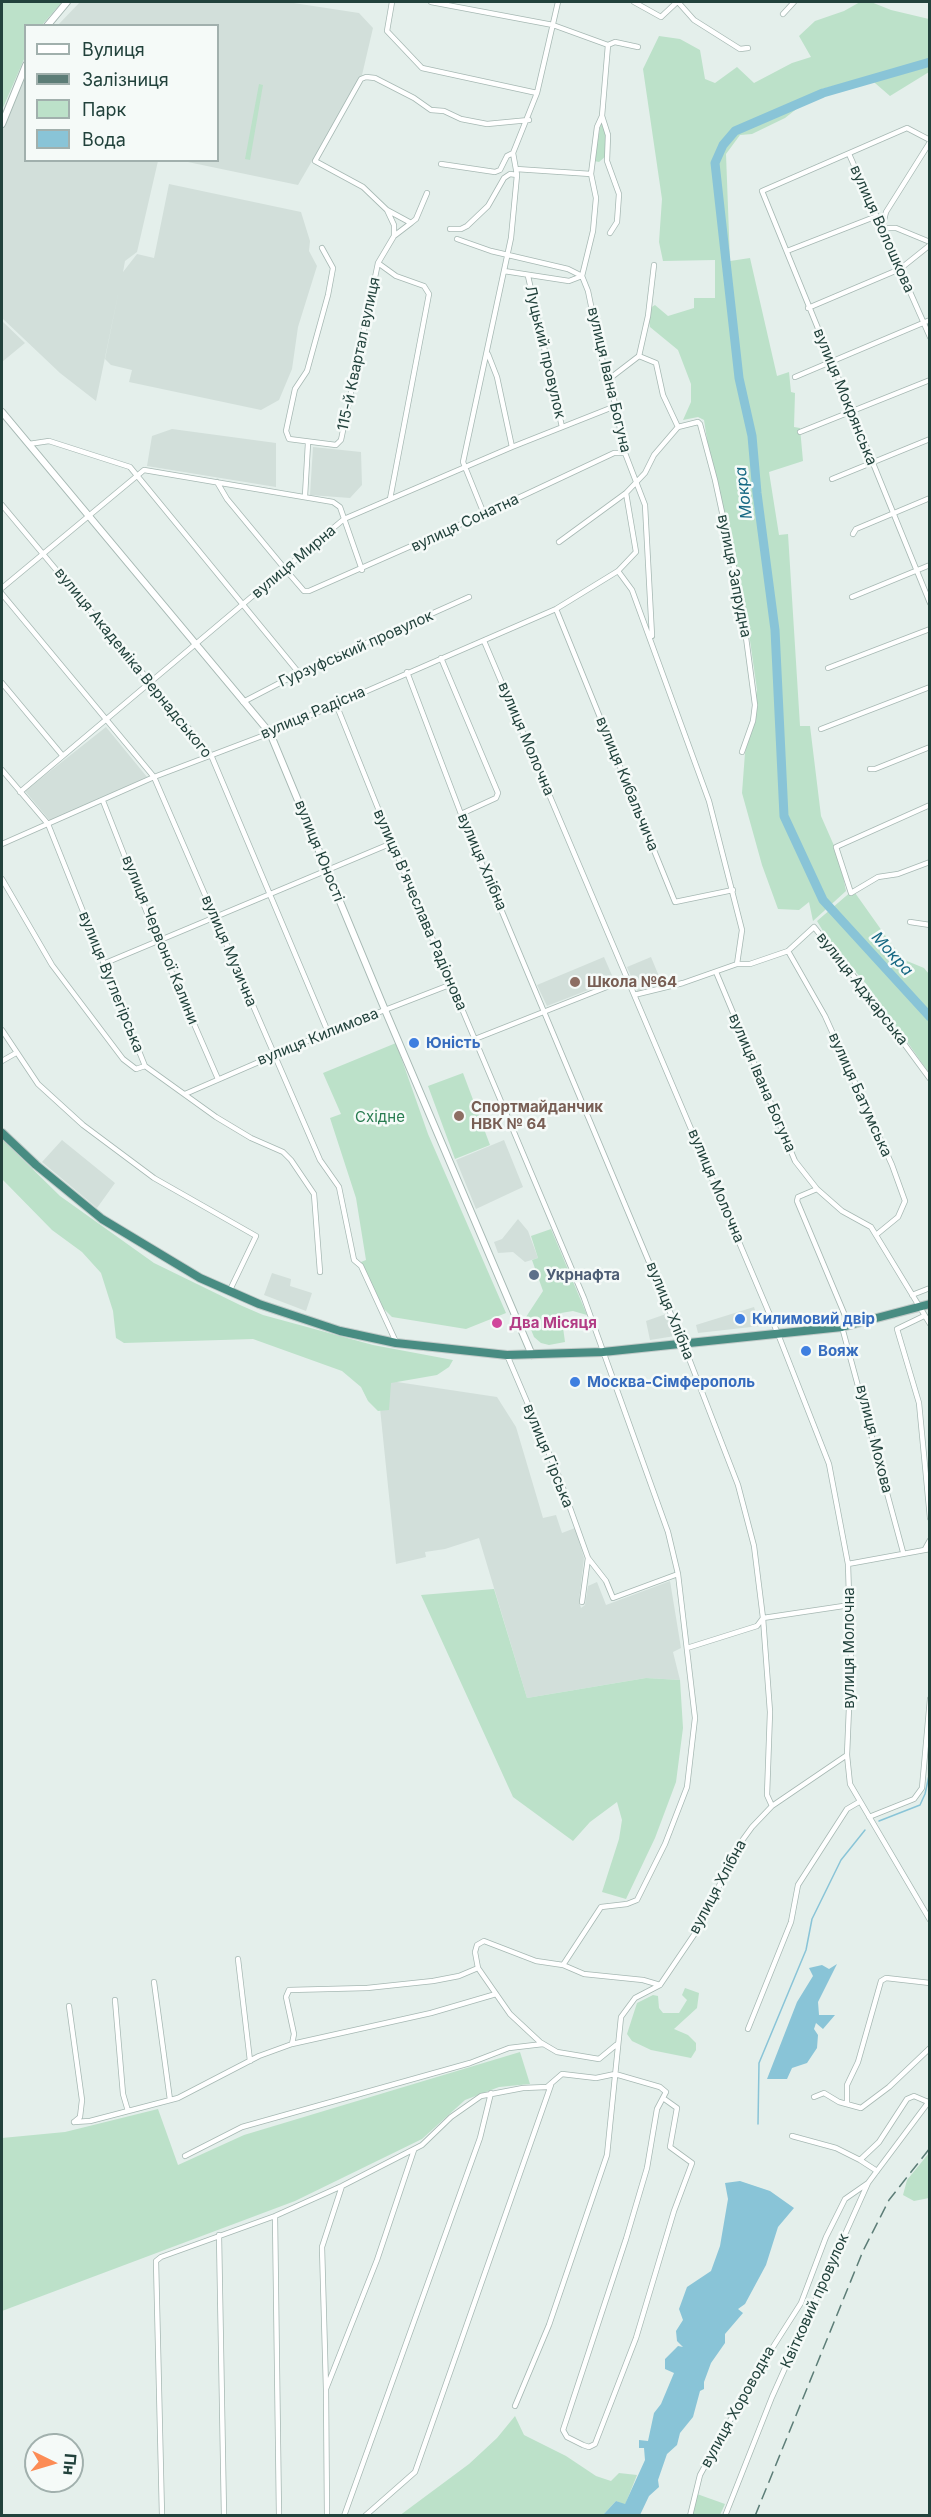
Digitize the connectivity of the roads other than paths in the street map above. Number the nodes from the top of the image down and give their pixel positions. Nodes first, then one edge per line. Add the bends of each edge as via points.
1 (67, 2) edge
2 (392, 2) edge
3 (430, 2) edge
4 (558, 2) edge
5 (634, 2) edge
6 (677, 2) edge
7 (794, 2) edge
8 (783, 14) dead end
9 (49, 24) edge
10 (554, 25) junction
11 (608, 45) junction
12 (638, 47) dead end
13 (748, 48) dead end
14 (24, 70) edge
15 (537, 93) junction
16 (602, 116) junction
17 (528, 120) junction
18 (2, 124) edge
19 (930, 132) edge
20 (928, 140) edge
21 (513, 153) junction
22 (849, 154) junction
23 (441, 164) dead end
24 (517, 172) junction
25 (591, 174) junction
26 (427, 193) dead end
27 (387, 210) junction
28 (877, 216) junction
29 (411, 223) junction
30 (882, 228) junction
31 (450, 229) dead end
32 (610, 232) dead end
33 (394, 236) junction
34 (458, 239) dead end
35 (930, 244) edge
36 (322, 248) dead end
37 (787, 252) junction
38 (508, 254) junction
39 (378, 263) junction
40 (654, 265) dead end
41 (900, 269) junction
42 (504, 271) junction
43 (528, 276) junction
44 (582, 276) junction
45 (808, 308) junction
46 (927, 321) edge
47 (930, 337) edge
48 (487, 352) junction
49 (639, 356) junction
50 (829, 361) junction
51 (795, 377) dead end
52 (609, 379) junction
53 (930, 380) edge
54 (613, 407) junction
55 (2, 412) edge
56 (851, 413) junction
57 (562, 427) junction
58 (678, 427) junction
59 (800, 432) dead end
60 (930, 439) edge
61 (308, 443) junction
62 (29, 444) junction
63 (512, 447) junction
64 (625, 453) junction
65 (871, 462) junction
66 (464, 467) junction
67 (137, 476) junction
68 (832, 479) dead end
69 (218, 482) junction
70 (635, 485) junction
71 (626, 493) junction
72 (305, 496) junction
73 (930, 498) edge
74 (390, 499) junction
75 (2, 505) edge
76 (891, 513) junction
77 (484, 514) junction
78 (88, 516) junction
79 (344, 519) junction
80 (853, 534) dead end
81 (559, 542) dead end
82 (43, 554) junction
83 (930, 565) edge
84 (285, 569) junction
85 (362, 570) junction
86 (618, 571) junction
87 (916, 571) junction
88 (2, 588) edge
89 (2, 594) edge
90 (469, 597) dead end
91 (852, 597) dead end
92 (930, 603) edge
93 (242, 606) junction
94 (556, 609) junction
95 (930, 629) edge
96 (484, 641) junction
97 (652, 642) junction
98 (195, 644) junction
99 (441, 658) junction
100 (828, 668) dead end
101 (407, 672) junction
102 (299, 674) junction
103 (2, 683) edge
104 (151, 683) junction
105 (930, 687) edge
106 (243, 702) junction
107 (336, 704) junction
108 (106, 722) junction
109 (820, 729) dead end
110 (270, 733) junction
111 (930, 747) edge
112 (742, 752) dead end
113 (62, 755) junction
114 (211, 755) junction
115 (870, 769) dead end
116 (2, 770) edge
117 (154, 777) junction
118 (20, 792) junction
119 (103, 801) junction
120 (930, 805) edge
121 (461, 814) junction
122 (48, 824) junction
123 (392, 843) junction
124 (2, 844) edge
125 (930, 862) edge
126 (327, 870) junction
127 (2, 879) edge
128 (733, 890) junction
129 (271, 893) junction
130 (215, 917) junction
131 (910, 922) dead end
132 (930, 925) edge
133 (158, 941) junction
134 (788, 951) junction
135 (103, 964) junction
136 (737, 964) junction
137 (716, 972) junction
138 (627, 979) junction
139 (452, 984) junction
140 (634, 995) junction
141 (385, 1010) junction
142 (546, 1011) junction
143 (2, 1030) edge
144 (328, 1032) junction
145 (475, 1039) junction
146 (16, 1053) junction
147 (274, 1055) junction
148 (2, 1061) edge
149 (145, 1066) junction
150 (218, 1079) junction
151 (930, 1079) edge
152 (185, 1094) junction
153 (2, 1133) edge
154 (817, 1189) junction
155 (876, 1235) junction
156 (320, 1272) dead end
157 (930, 1288) edge
158 (229, 1292) junction
159 (912, 1294) junction
160 (930, 1304) edge
161 (921, 1312) junction
162 (930, 1324) edge
163 (846, 1326) junction
164 (778, 1334) junction
165 (396, 1343) junction
166 (683, 1343) junction
167 (603, 1352) junction
168 (507, 1355) junction
169 (532, 1355) junction
170 (930, 1518) edge
171 (930, 1540) edge
172 (927, 1549) edge
173 (903, 1552) junction
174 (588, 1558) junction
175 (848, 1564) junction
176 (678, 1574) junction
177 (582, 1602) dead end
178 (850, 1605) junction
179 (763, 1618) junction
180 (687, 1648) junction
181 (930, 1700) edge
182 (847, 1755) junction
183 (859, 1802) junction
184 (772, 1806) junction
185 (869, 1817) junction
186 (930, 1920) edge
187 (238, 1959) dead end
188 (563, 1965) junction
189 (478, 1968) junction
190 (154, 1982) dead end
191 (930, 1983) edge
192 (660, 1985) junction
193 (496, 1994) junction
194 (115, 2000) dead end
195 (69, 2006) dead end
196 (748, 2029) dead end
197 (292, 2044) junction
198 (543, 2044) junction
199 (616, 2045) junction
200 (930, 2048) edge
201 (250, 2061) junction
202 (615, 2074) junction
203 (551, 2085) junction
204 (491, 2093) junction
205 (814, 2097) dead end
206 (663, 2098) junction
207 (170, 2100) junction
208 (929, 2101) edge
209 (847, 2104) junction
210 (128, 2111) junction
211 (792, 2136) dead end
212 (414, 2150) junction
213 (185, 2156) dead end
214 (860, 2160) junction
215 (877, 2171) junction
216 (868, 2183) junction
217 (342, 2186) junction
218 (275, 2216) junction
219 (219, 2235) junction
220 (326, 2389) junction
221 (515, 2406) dead end
222 (162, 2516) edge
223 (224, 2516) edge
224 (279, 2516) edge
225 (327, 2516) edge
226 (344, 2516) edge
227 (365, 2516) edge
228 (690, 2516) edge
229 (725, 2516) edge

1 - 9 street
2 - 15 street via 389,34 426,71
3 - 10 street
4 - 10 street
5 - 6 street via 658,16 664,16
6 - 13 street via 694,20 740,49
7 - 8 street
10 - 11 street
10 - 15 street
11 - 12 street via 615,42
11 - 16 street
14 - 18 street
15 - 17 street
16 - 25 street
16 - 32 street via 608,135 607,161 619,194 617,222
17 - 21 street
17 - 27 street via 487,124 461,119 431,110 394,87 366,76 357,84 315,161 363,187
19 - 20 street
20 - 22 street via 907,128
20 - 30 street via 886,212
21 - 23 street via 495,172
21 - 24 street
22 - 28 street, вулиця Волошкова
22 - 37 street, вулиця Мокрянська via 762,191
24 - 25 street
24 - 31 street via 504,178 488,206 467,226
24 - 38 street
25 - 44 street via 596,198
26 - 29 street
27 - 29 street
27 - 33 street
28 - 30 street, вулиця Волошкова
28 - 37 street
29 - 33 street, 115-й Квартал вулиця
30 - 35 street via 896,228
30 - 41 street, вулиця Волошкова
33 - 39 street, 115-й Квартал вулиця
34 - 38 street
35 - 41 street
36 - 61 street, 115-й Квартал вулиця via 333,268 307,371 295,389 286,431 289,439
37 - 45 street, вулиця Мокрянська
38 - 42 street
38 - 44 street
39 - 61 street, 115-й Квартал вулиця via 341,440 336,446
39 - 74 street via 396,276 424,286 429,294
40 - 49 street
41 - 45 street
41 - 46 street, вулиця Волошкова
42 - 43 street
42 - 48 street
43 - 44 street via 568,281
43 - 57 street, Луцький провулок
44 - 52 street, вулиця Івана Богуна
45 - 50 street, вулиця Мокрянська
46 - 47 street, вулиця Волошкова
46 - 50 street
48 - 63 street via 497,377
48 - 66 street
49 - 52 street
49 - 58 street via 656,363 663,395
50 - 51 street
50 - 56 street, вулиця Мокрянська
52 - 54 street, вулиця Івана Богуна
53 - 56 street
54 - 57 street, вулиця Мирна
54 - 64 street, вулиця Івана Богуна
55 - 62 street, вулиця Юності
56 - 59 street
56 - 65 street, вулиця Мокрянська
57 - 63 street, вулиця Мирна
58 - 70 street, вулиця Івана Богуна
58 - 112 street, вулиця Запрудна via 700,424 741,600 755,705
60 - 65 street
61 - 72 street
62 - 67 street via 49,441 124,464
62 - 78 street, вулиця Юності
63 - 66 street, вулиця Мирна
64 - 70 street, вулиця Івана Богуна
64 - 77 street, вулиця Сонатна via 614,453
65 - 68 street
65 - 76 street, вулиця Мокрянська
66 - 74 street, вулиця Мирна
66 - 77 street
67 - 69 street via 144,470
67 - 78 street
67 - 93 street
69 - 72 street
69 - 84 street via 227,499
70 - 71 street
70 - 97 street, вулиця Івана Богуна via 645,505
71 - 81 street
71 - 86 street via 636,546
72 - 79 street via 333,502 340,507
73 - 76 street
74 - 79 street, вулиця Мирна
75 - 82 street, вулиця Академіка Вернадського
76 - 80 street
76 - 87 street, вулиця Мокрянська
77 - 85 street, вулиця Сонатна
78 - 82 street
78 - 98 street, вулиця Юності
79 - 84 street, вулиця Мирна
79 - 85 street
82 - 88 street
82 - 104 street, вулиця Академіка Вернадського
83 - 87 street
84 - 85 street, вулиця Сонатна via 304,591
84 - 93 street, вулиця Мирна
86 - 94 street, вулиця Радісна
86 - 97 street, вулиця Івана Богуна via 632,590
87 - 91 street
87 - 92 street, вулиця Мокрянська
89 - 108 street, вулиця Музична
90 - 102 street, Гурзуфський провулок
93 - 98 street, вулиця Мирна
93 - 102 street
94 - 96 street, вулиця Радісна
94 - 128 street, вулиця Кибальчича via 675,902
95 - 100 street
96 - 99 street, вулиця Радісна
96 - 138 street, вулиця Молочна
97 - 128 street, вулиця Івана Богуна via 709,801
98 - 104 street, вулиця Мирна
98 - 106 street, вулиця Юності
99 - 101 street, вулиця Радісна
99 - 121 street via 498,793 496,798
101 - 107 street, вулиця Радісна
101 - 121 street, вулиця Хлібна
102 - 106 street, Гурзуфський провулок
103 - 113 street
104 - 108 street, вулиця Мирна
104 - 114 street, вулиця Академіка Вернадського
105 - 109 street
106 - 110 street, вулиця Юності
107 - 110 street, вулиця Радісна
107 - 123 street, вулиця В'ячеслава Радіонова
108 - 113 street, вулиця Мирна
108 - 117 street, вулиця Музична
110 - 114 street, вулиця Радісна
110 - 126 street, вулиця Юності
111 - 115 street
113 - 118 street, вулиця Мирна
114 - 117 street, вулиця Радісна
114 - 129 street, вулиця Академіка Вернадського
116 - 118 street, вулиця Вуглегірська
117 - 119 street, вулиця Радісна
117 - 130 street, вулиця Музична
118 - 122 street, вулиця Вуглегірська
119 - 122 street, вулиця Радісна
119 - 133 street, вулиця Червоної Калини
120 - 125 street via 836,847 851,892 878,877
121 - 142 street, вулиця Хлібна
122 - 124 street, вулиця Радісна
122 - 135 street, вулиця Вуглегірська
123 - 126 street
123 - 139 street, вулиця В'ячеслава Радіонова
126 - 129 street
126 - 141 street, вулиця Юності
127 - 149 street via 52,965 123,1059 136,1070
128 - 136 street, вулиця Івана Богуна via 742,930
129 - 130 street
129 - 144 street, вулиця Академіка Вернадського
130 - 133 street
130 - 147 street, вулиця Музична
131 - 132 street
133 - 135 street
133 - 150 street, вулиця Червоної Калини
134 - 136 street via 750,964
134 - 151 street, вулиця Аджарська via 814,927
134 - 155 street, вулиця Батумська via 825,1016 905,1201 898,1216
135 - 149 street, вулиця Вуглегірська
136 - 137 street
137 - 140 street
137 - 154 street, вулиця Івана Богуна via 795,1161
138 - 140 street, вулиця Молочна
138 - 142 street
139 - 141 street, вулиця Килимова
139 - 145 street, вулиця В'ячеслава Радіонова
140 - 164 street, вулиця Молочна
141 - 144 street, вулиця Килимова
141 - 169 street, вулиця Юності
142 - 145 street
142 - 166 street, вулиця Хлібна
143 - 146 street
144 - 147 street, вулиця Килимова
145 - 167 street, вулиця В'ячеслава Радіонова
146 - 148 street
146 - 158 street via 38,1084 83,1125 154,1178 256,1236
147 - 150 street, вулиця Килимова
147 - 165 street, вулиця Музична via 320,1160 339,1187 354,1260
149 - 152 street, вулиця Вуглегірська
150 - 152 street, вулиця Килимова
152 - 156 street, вулиця Вуглегірська via 216,1117 291,1160 314,1194
153 - 158 highway via 102,1219
154 - 155 street, вулиця Івана Богуна via 842,1211 871,1227
154 - 163 street, вулиця Мохова via 797,1201
155 - 159 street, вулиця Івана Богуна
157 - 159 street
158 - 165 highway via 340,1331
159 - 161 street, вулиця Івана Богуна
160 - 161 highway
161 - 162 street, вулиця Івана Богуна
161 - 163 highway
161 - 170 street via 897,1329 919,1403
163 - 164 highway
163 - 173 street, вулиця Мохова
164 - 166 highway
164 - 175 street, вулиця Молочна via 832,1471
165 - 168 highway
166 - 167 highway
166 - 179 street, вулиця Хлібна via 738,1485 754,1546
167 - 169 highway
167 - 176 street, вулиця В'ячеслава Радіонова via 668,1532
168 - 169 highway
168 - 174 street, вулиця Гірська via 559,1477
171 - 172 street
172 - 173 street
173 - 175 street
174 - 176 street, вулиця Гірська via 606,1581 613,1598
174 - 177 street, вулиця Гірська
175 - 178 street, вулиця Молочна
176 - 180 street, вулиця В'ячеслава Радіонова
178 - 179 street
178 - 182 street, вулиця Молочна
179 - 180 street via 757,1626
179 - 184 street, вулиця Хлібна via 770,1712 767,1795
180 - 188 street, вулиця В'ячеслава Радіонова via 694,1741 687,1787 677,1815 637,1900 601,1907
181 - 185 street via 922,1788 914,1799
182 - 183 street, вулиця Молочна via 850,1784
182 - 184 street
183 - 185 street
183 - 196 street via 847,1809 798,1885 791,1923
184 - 192 street, вулиця Хлібна via 736,1849 702,1923
185 - 186 street
187 - 201 street
188 - 189 street via 536,1961 484,1941 475,1952
188 - 192 street via 584,1974
189 - 193 street
189 - 197 street via 433,1982 289,1990 286,1997 294,2034
190 - 207 street
191 - 209 street via 886,1978 881,1981 847,2085
192 - 199 street, вулиця Хлібна via 635,1998 627,2008 621,2017
193 - 197 street
193 - 198 street via 510,2014
194 - 210 street
195 - 210 street via 82,2100 82,2111 75,2123
197 - 201 street
198 - 199 street via 556,2052 599,2059
198 - 213 street via 509,2048 470,2063 242,2127
199 - 202 street, вулиця Хлібна
200 - 209 street via 866,2105 854,2108
201 - 207 street
202 - 203 street via 596,2078 562,2074
202 - 206 street via 660,2087 666,2092
202 - 221 street, вулиця Хлібна via 607,2155 549,2325
203 - 204 street
203 - 227 street via 415,2472
204 - 212 street via 469,2103
204 - 226 street via 480,2138
205 - 209 street via 824,2093
206 - 206 street via 657,2109 626,2240 563,2430 567,2438 589,2447 595,2444 636,2338 692,2163 670,2147 677,2108
207 - 210 street
208 - 214 street via 914,2096 907,2099 879,2142
208 - 215 street, Квітковий провулок
211 - 214 street via 836,2148
212 - 217 street
212 - 220 street via 370,2280
214 - 215 street
215 - 216 street, Квітковий провулок
216 - 228 street, вулиця Хороводна via 849,2194 839,2210 801,2304 757,2372 700,2475
216 - 229 street, Квітковий провулок via 772,2397
217 - 218 street
217 - 220 street via 322,2247
218 - 219 street
218 - 224 street
219 - 222 street via 156,2261
219 - 223 street
220 - 225 street

